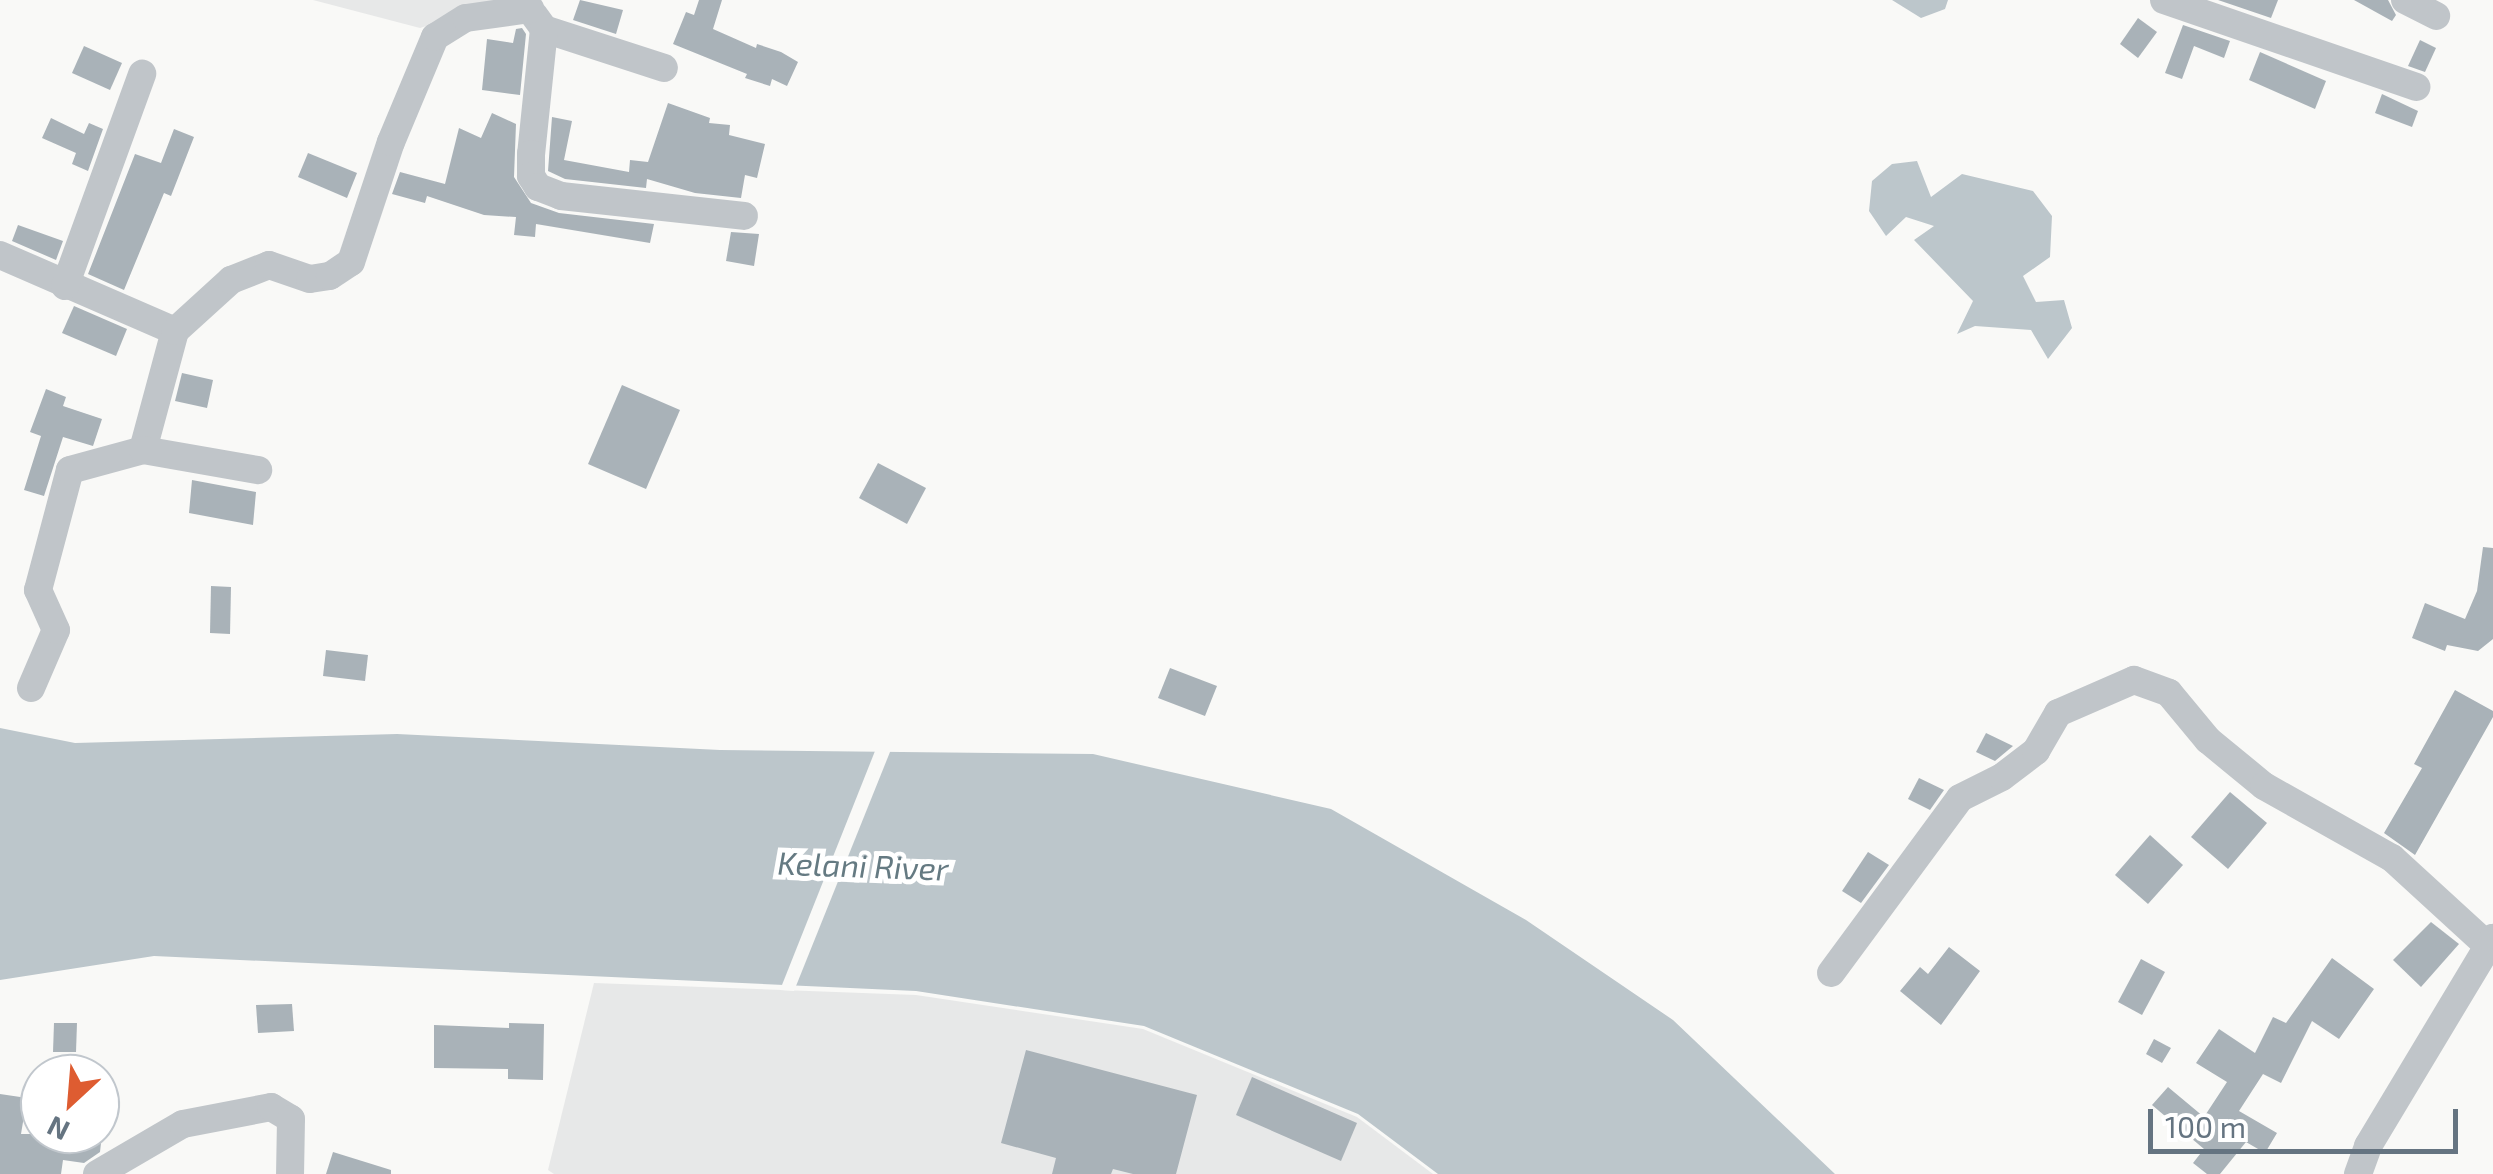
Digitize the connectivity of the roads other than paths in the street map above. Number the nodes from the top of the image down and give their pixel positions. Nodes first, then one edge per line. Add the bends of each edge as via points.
1 (2164, 0) edge
2 (2405, 0) edge
3 (535, 13) edge
4 (2436, 16) dead end
5 (664, 68) dead end
6 (142, 74) dead end
7 (2416, 87) dead end
8 (744, 216) dead end
9 (0, 255) edge
10 (66, 286) junction
11 (175, 331) junction
12 (142, 450) junction
13 (258, 470) dead end
14 (32, 688) dead end
15 (2490, 941) edge
16 (1831, 972) dead end
17 (97, 1174) edge
18 (290, 1174) edge
19 (2358, 1174) edge

1 - 7 street
2 - 4 street
3 - 5 street
3 - 8 street via 531,176 538,187 562,196
3 - 11 street via 466,18 434,37 351,262 330,276 310,278 269,265 231,280
6 - 10 street
9 - 10 street
10 - 11 street
11 - 12 street
12 - 13 street
12 - 14 street via 70,470 38,590 56,630
15 - 16 street via 2392,858 2264,786 2208,740 2169,693 2134,680 2058,713 2036,751 1960,798
15 - 19 street via 2368,1146
17 - 18 street via 183,1124 272,1107 290,1118

